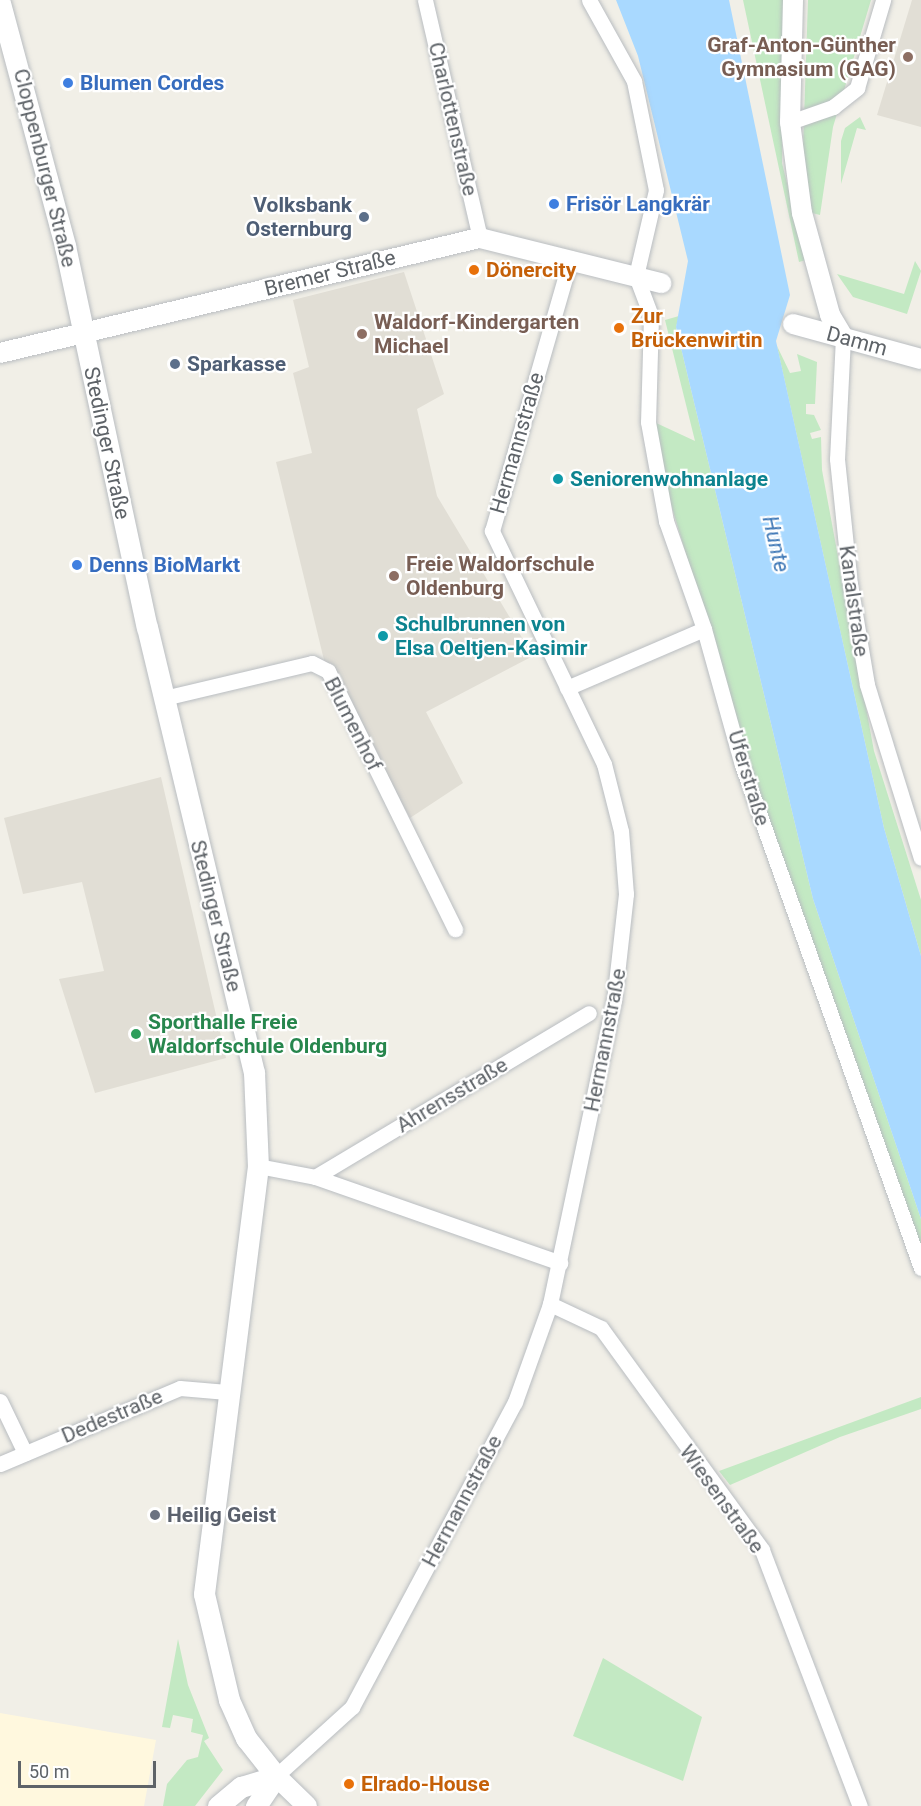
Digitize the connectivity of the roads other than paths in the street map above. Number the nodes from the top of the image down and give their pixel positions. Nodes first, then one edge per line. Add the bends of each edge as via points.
1 (425, 0) edge
2 (589, 0) edge
3 (793, 0) edge
4 (883, 0) edge
5 (0, 3) edge
6 (790, 122) junction
7 (480, 238) junction
8 (572, 258) junction
9 (636, 276) junction
10 (661, 283) dead end
11 (793, 324) dead end
12 (84, 334) junction
13 (843, 337) junction
14 (0, 353) edge
15 (921, 359) edge
16 (704, 628) junction
17 (567, 688) junction
18 (164, 698) junction
19 (921, 858) edge
20 (455, 929) dead end
21 (589, 1013) dead end
22 (258, 1167) junction
23 (315, 1177) junction
24 (560, 1263) junction
25 (921, 1268) edge
26 (550, 1304) junction
27 (227, 1392) junction
28 (0, 1401) edge
29 (25, 1453) junction
30 (0, 1464) edge
31 (276, 1776) junction
32 (218, 1806) edge
33 (256, 1806) edge
34 (307, 1806) edge
35 (860, 1806) edge

1 - 7 street, Charlottenstraße
2 - 9 street via 633,81 647,129 656,190
3 - 6 street
4 - 6 street via 856,88 833,107
5 - 12 main road, Cloppenburger Straße via 44,160
6 - 13 street via 812,257
7 - 8 street, Bremer Straße
7 - 12 street, Bremer Straße
8 - 9 street, Bremer Straße
8 - 17 street, Hermannstraße via 492,531
9 - 10 street, Bremer Straße
9 - 16 street, Uferstraße via 651,316 647,400 666,521
11 - 13 street, Damm
12 - 14 street, Bremer Straße
12 - 18 main road, Stedinger Straße
13 - 15 street, Damm
13 - 19 street, Kanalstraße via 837,459 850,585 867,685
16 - 17 street
16 - 25 street, Uferstraße via 742,765
17 - 24 street, Hermannstraße via 604,764 621,831 626,894 614,1001
18 - 20 street, Blumenhof via 312,663 328,671
18 - 22 main road, Stedinger Straße via 255,1072
21 - 23 street, Ahrensstraße
22 - 23 street
22 - 27 main road, Stedinger Straße
23 - 24 street
24 - 26 street, Hermannstraße
26 - 31 street, Hermannstraße via 515,1402 352,1707
26 - 35 street, Wiesenstraße via 601,1328 762,1550
27 - 29 street, Dedestraße via 180,1388
27 - 31 main road, Stedinger Straße via 206,1560 206,1617 242,1730
28 - 29 street
29 - 30 street, Dedestraße
31 - 32 main road via 241,1787
31 - 33 main road
31 - 34 street

